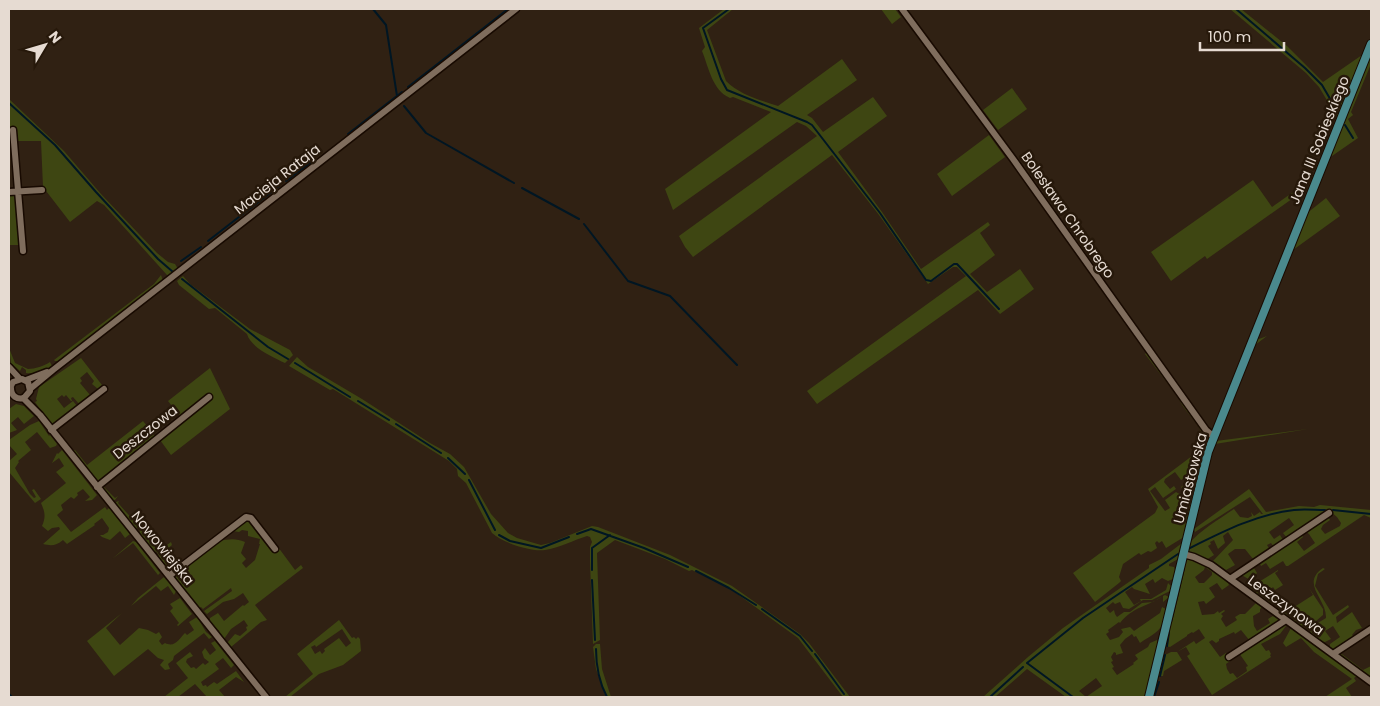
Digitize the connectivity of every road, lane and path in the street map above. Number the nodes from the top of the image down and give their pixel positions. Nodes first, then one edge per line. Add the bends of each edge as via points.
1 (516, 9) edge
2 (902, 9) edge
3 (1371, 44) edge
4 (13, 130) dead end
5 (42, 190) dead end
6 (18, 191) junction
7 (9, 192) edge
8 (1290, 245) joint
9 (23, 251) dead end
10 (9, 368) edge
11 (53, 370) junction
12 (9, 374) edge
13 (23, 380) junction
14 (11, 387) edge
15 (104, 388) dead end
16 (30, 391) junction
17 (209, 397) dead end
18 (12, 398) edge
19 (23, 398) junction
20 (40, 415) junction
21 (52, 430) junction
22 (1213, 436) junction
23 (97, 487) junction
24 (1328, 512) dead end
25 (274, 549) dead end
26 (1183, 554) junction
27 (168, 576) junction
28 (1230, 578) junction
29 (1286, 620) junction
30 (1371, 629) edge
31 (1333, 654) junction
32 (1229, 657) dead end
33 (1371, 682) edge
34 (266, 697) edge
35 (1149, 697) edge

1 - 11 street, Macieja Rataja
2 - 22 street, Bolesława Chrobrego
3 - 8 main road, Jana III Sobieskiego
4 - 6 street
5 - 6 street
6 - 7 street
6 - 9 street
8 - 22 main road, Umiastowska
10 - 13 street
11 - 13 street, Macieja Rataja
11 - 16 street, Macieja Rataja
12 - 14 street
13 - 14 street
13 - 16 street via 30,385
14 - 18 street
15 - 21 street
16 - 19 street
16 - 20 street, Nowowiejska
17 - 23 street, Deszczowa
18 - 19 street
19 - 20 street, Nowowiejska
20 - 21 street, Nowowiejska
21 - 23 street, Nowowiejska
22 - 26 main road, Umiastowska
23 - 27 street, Nowowiejska
24 - 28 street
25 - 27 street via 251,518 246,517
26 - 28 street, Leszczynowa via 1204,561
26 - 35 main road, Umiastowska
27 - 34 street, Nowowiejska
28 - 29 street, Leszczynowa
29 - 31 street, Leszczynowa
29 - 32 street
30 - 31 street
31 - 33 street, Leszczynowa

